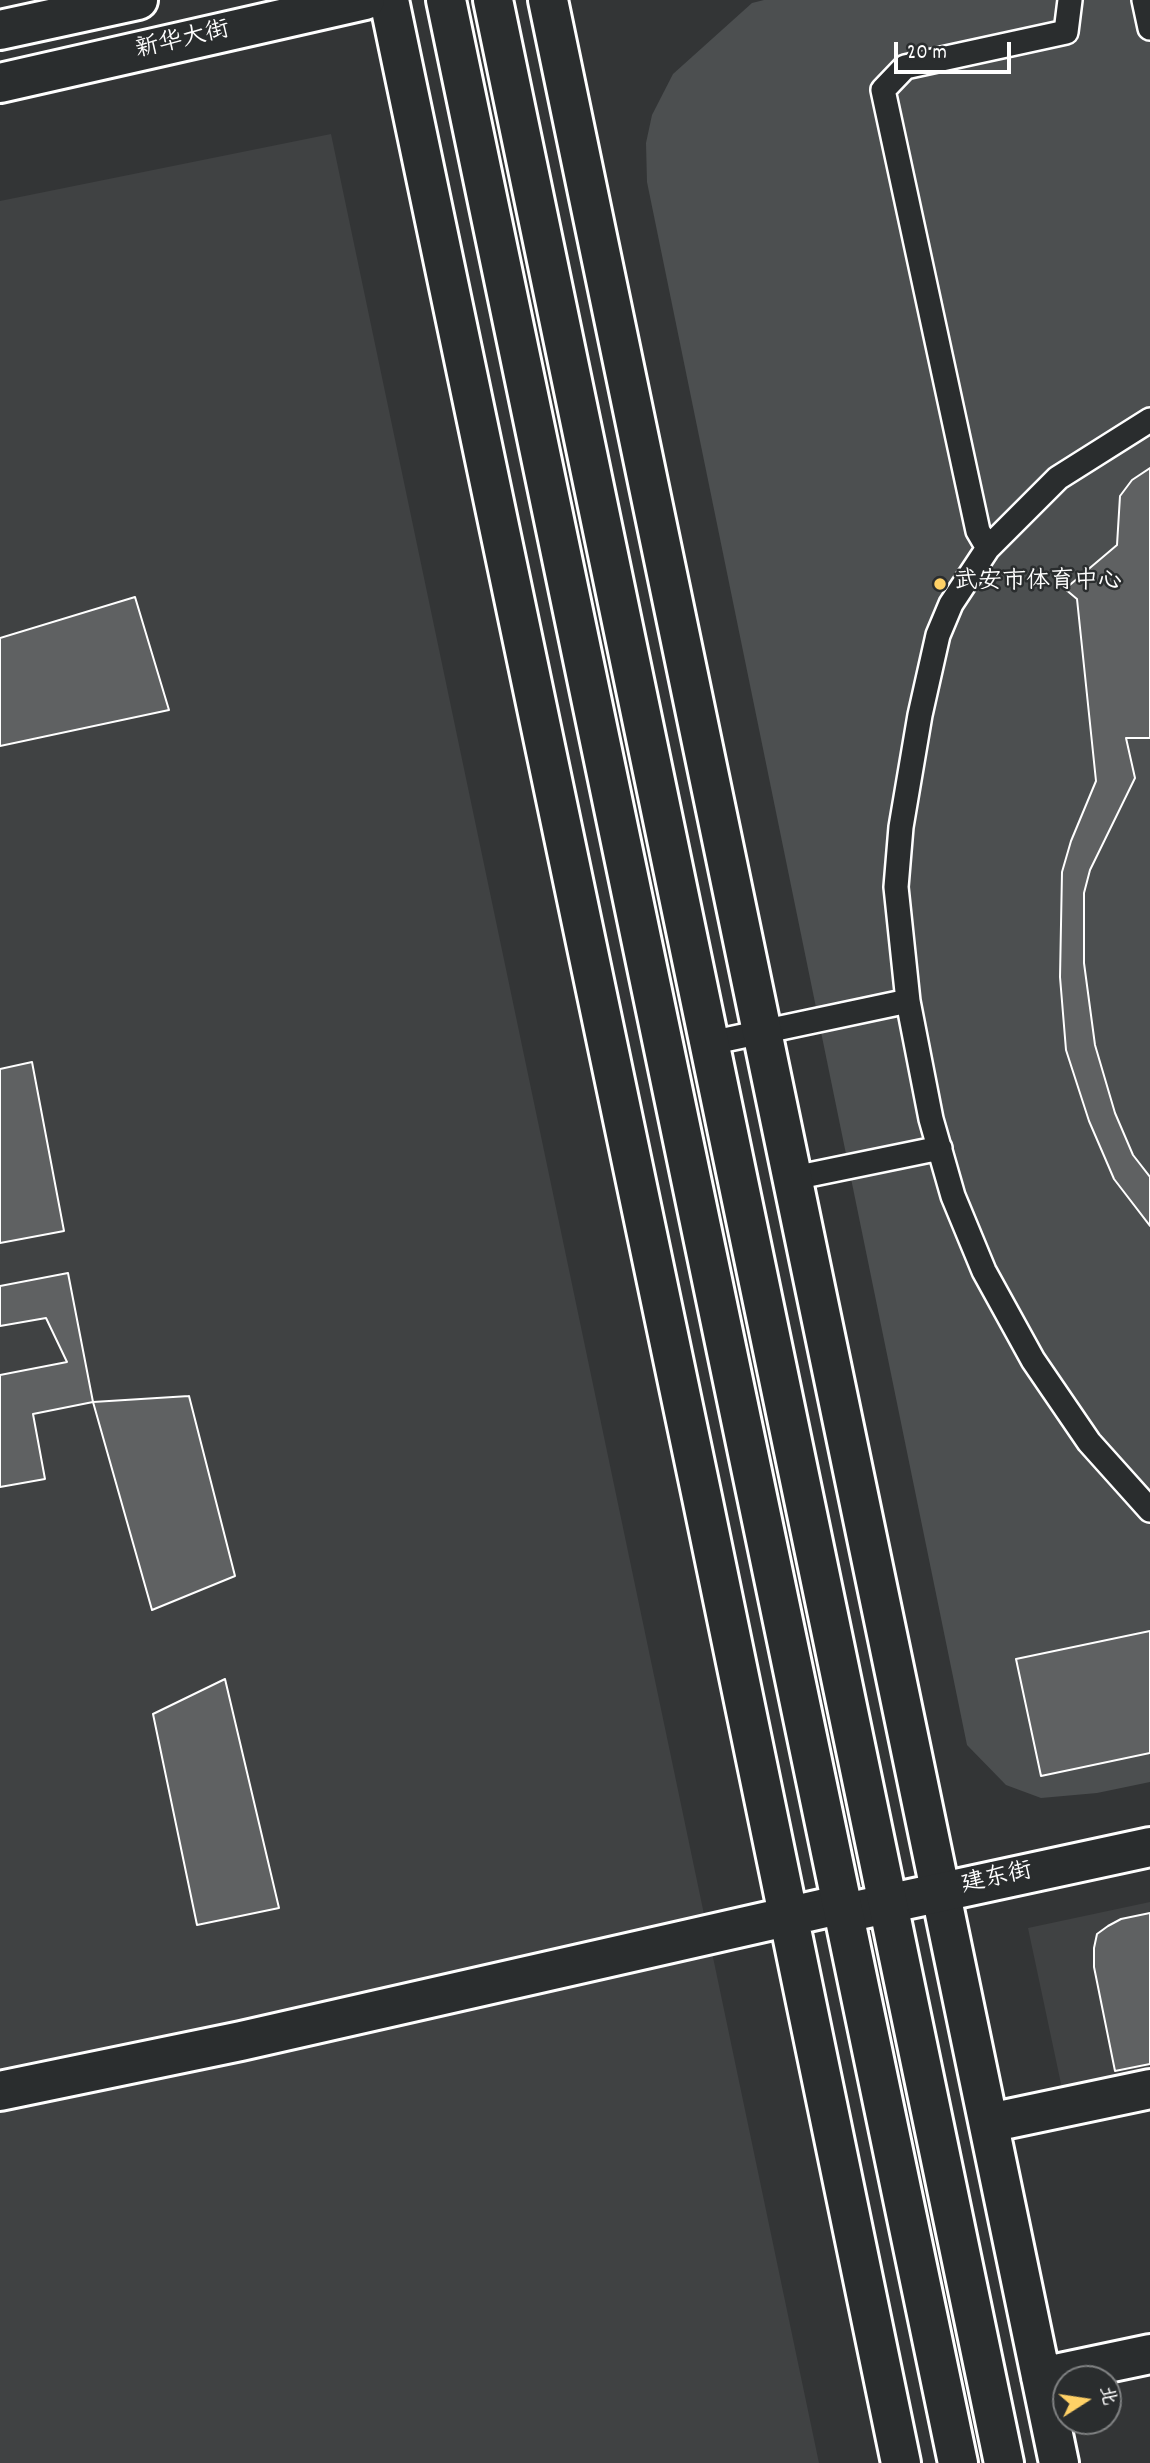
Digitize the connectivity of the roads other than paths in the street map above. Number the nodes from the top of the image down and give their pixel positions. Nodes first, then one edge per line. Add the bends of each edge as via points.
1 (138, 0) edge
2 (365, 0) edge
3 (389, 0) edge
4 (446, 0) edge
5 (493, 0) edge
6 (548, 0) edge
7 (1070, 0) edge
8 (1144, 0) edge
9 (1150, 28) edge
10 (0, 30) edge
11 (0, 83) edge
12 (1150, 419) edge
13 (988, 548) junction
14 (908, 1001) junction
15 (763, 1032) junction
16 (710, 1043) junction
17 (940, 1148) junction
18 (794, 1178) junction
19 (1150, 1510) edge
20 (1150, 1847) edge
21 (942, 1892) junction
22 (889, 1903) junction
23 (844, 1908) junction
24 (788, 1916) junction
25 (1150, 2089) edge
26 (0, 2091) edge
27 (989, 2123) junction
28 (1150, 2354) edge
29 (1041, 2377) junction
30 (901, 2463) edge
31 (958, 2463) edge
32 (1004, 2463) edge
33 (1059, 2463) edge

1 - 10 main road, 新华大街
2 - 11 main road, 新华大街
3 - 24 main road
4 - 23 main road
5 - 16 main road
6 - 15 main road
7 - 13 lane via 1066,32 905,67 883,90 978,531
8 - 9 lane
12 - 13 lane via 1058,478
13 - 14 lane via 951,604 938,635 920,715 896,887
14 - 15 lane
14 - 17 lane
15 - 16 lane
15 - 18 main road
16 - 22 main road
17 - 18 lane
17 - 19 lane via 953,1196 985,1271 1032,1360 1089,1442
18 - 21 main road
20 - 21 main road, 建东街
21 - 22 main road, 建东街
21 - 27 main road
22 - 23 main road, 建东街
22 - 32 main road
23 - 24 main road, 建东街
23 - 31 main road
24 - 26 main road, 建东街
24 - 30 main road
25 - 27 main road
27 - 29 main road
28 - 29 main road
29 - 33 main road

